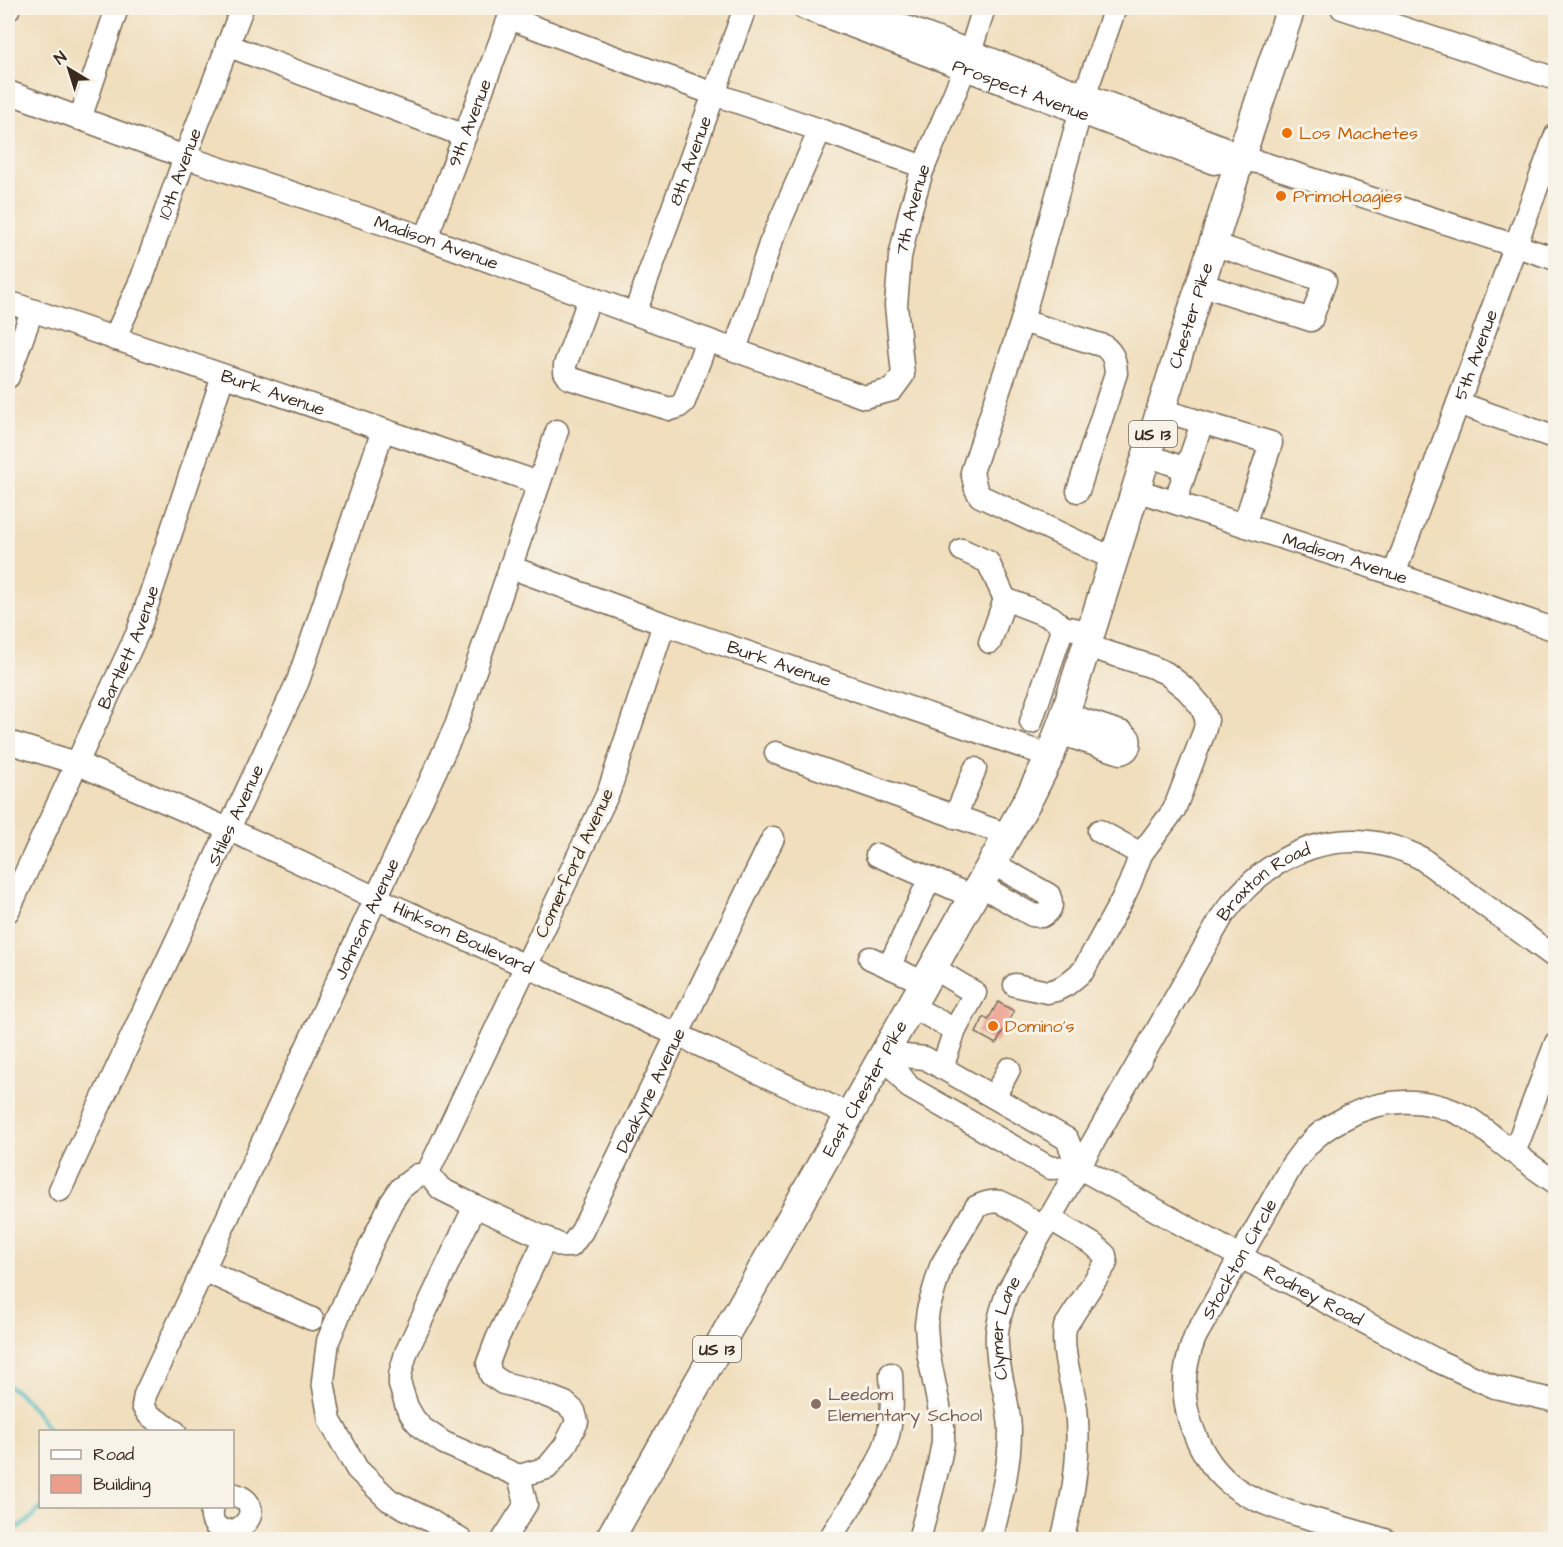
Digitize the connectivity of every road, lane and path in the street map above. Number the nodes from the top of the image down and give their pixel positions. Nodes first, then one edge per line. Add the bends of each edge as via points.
1 (117, 8) edge
2 (242, 8) edge
3 (745, 8) edge
4 (804, 8) edge
5 (856, 8) edge
6 (984, 8) edge
7 (1115, 8) edge
8 (1291, 8) edge
9 (1342, 8) edge
10 (506, 12) edge
11 (227, 45) junction
12 (967, 60) junction
13 (1556, 79) edge
14 (8, 92) edge
15 (714, 94) junction
16 (1083, 104) junction
17 (80, 119) junction
18 (820, 130) junction
19 (1556, 135) edge
20 (465, 136) junction
21 (185, 157) junction
22 (1240, 159) junction
23 (924, 167) junction
24 (426, 238) junction
25 (1213, 244) junction
26 (1515, 246) junction
27 (1556, 259) edge
28 (1200, 284) junction
29 (590, 297) junction
30 (8, 302) edge
31 (32, 311) junction
32 (635, 313) junction
33 (1022, 321) junction
34 (114, 339) junction
35 (707, 340) junction
36 (735, 350) junction
37 (223, 376) junction
38 (8, 377) edge
39 (864, 397) joint
40 (1458, 403) junction
41 (1161, 410) junction
42 (1202, 423) junction
43 (382, 430) junction
44 (557, 431) dead end
45 (1556, 438) edge
46 (1147, 455) junction
47 (1186, 469) junction
48 (539, 483) junction
49 (1136, 490) junction
50 (1078, 491) dead end
51 (1174, 502) junction
52 (1244, 525) junction
53 (962, 550) dead end
54 (1114, 559) junction
55 (510, 567) junction
56 (1394, 574) junction
57 (1005, 598) junction
58 (664, 624) junction
59 (1556, 630) edge
60 (1083, 633) junction
61 (990, 642) dead end
62 (1050, 667) junction
63 (1077, 675) junction
64 (1060, 728) junction
65 (8, 742) edge
66 (776, 753) dead end
67 (76, 764) junction
68 (975, 769) dead end
69 (955, 817) junction
70 (228, 829) junction
71 (1099, 831) dead end
72 (1008, 835) junction
73 (773, 837) dead end
74 (1141, 854) junction
75 (877, 855) dead end
76 (930, 878) junction
77 (982, 882) junction
78 (376, 898) junction
79 (8, 911) edge
80 (1556, 958) edge
81 (526, 966) junction
82 (1015, 985) dead end
83 (923, 986) junction
84 (955, 1030) junction
85 (678, 1035) junction
86 (1556, 1043) edge
87 (884, 1054) junction
88 (942, 1068) junction
89 (1009, 1069) dead end
90 (994, 1097) junction
91 (850, 1115) junction
92 (1514, 1153) junction
93 (1078, 1167) junction
94 (430, 1176) junction
95 (1556, 1184) edge
96 (60, 1190) dead end
97 (475, 1206) junction
98 (1046, 1223) junction
99 (546, 1238) junction
100 (1241, 1257) junction
101 (203, 1270) junction
102 (312, 1319) dead end
103 (891, 1374) dead end
104 (1556, 1401) edge
105 (174, 1430) edge
106 (519, 1476) junction
107 (234, 1494) edge
108 (212, 1508) edge
109 (219, 1535) edge
110 (461, 1539) edge
111 (503, 1539) edge
112 (609, 1539) edge
113 (829, 1539) edge
114 (919, 1539) edge
115 (991, 1539) edge
116 (1062, 1539) edge
117 (1384, 1539) edge

1 - 17 street
2 - 11 street, 10th Avenue
3 - 15 street, 8th Avenue
4 - 12 street, Prospect Avenue
5 - 12 street, Prospect Avenue
6 - 12 street, 7th Avenue
7 - 16 street
8 - 22 main road, Chester Pike / US 13
9 - 13 street
10 - 15 street
10 - 20 street, 9th Avenue
11 - 20 street
11 - 21 street, 10th Avenue
12 - 16 street, Prospect Avenue
12 - 23 street, 7th Avenue
14 - 17 street, Madison Avenue
15 - 18 street
15 - 32 street, 8th Avenue
16 - 22 street, Prospect Avenue via 1214,163
16 - 33 street
17 - 21 street, Madison Avenue
18 - 23 street
18 - 36 street via 770,244
19 - 26 street, 5th Avenue
20 - 24 street, 9th Avenue
21 - 24 street, Madison Avenue
21 - 34 street, 10th Avenue via 142,278
22 - 25 main road, Chester Pike / US 13
22 - 26 street, Prospect Avenue
23 - 39 street, 7th Avenue via 900,257 896,305 903,375 891,390
24 - 29 street, Madison Avenue
25 - 28 main road, Chester Pike / US 13
25 - 28 street via 1325,281 1311,321
26 - 27 street, Prospect Avenue
26 - 40 street, 5th Avenue
28 - 41 main road, Chester Pike / US 13
29 - 32 street, Madison Avenue
29 - 35 street via 565,365 569,378 670,409 678,407 684,402
30 - 31 street, Burk Avenue
31 - 34 street, Burk Avenue
31 - 38 street
32 - 35 street, Madison Avenue
33 - 50 street via 1104,346 1115,360 1116,373
33 - 54 street via 972,472 976,489 980,496
34 - 37 street, Burk Avenue
35 - 36 street, Madison Avenue
36 - 39 street, Madison Avenue
37 - 43 street, Burk Avenue
37 - 67 street, Bartlett Avenue via 138,632
40 - 45 street
40 - 56 street, 5th Avenue
41 - 42 street
41 - 46 main road, Chester Pike / US 13
42 - 47 street
42 - 52 street via 1271,443
43 - 48 street, Burk Avenue
43 - 70 street, Stiles Avenue via 298,681
44 - 48 street, Johnson Avenue
46 - 47 street
46 - 49 main road, Chester Pike / US 13
47 - 51 street
48 - 55 street, Johnson Avenue
49 - 51 street, Madison Avenue
49 - 54 main road, Chester Pike / US 13
51 - 52 street, Madison Avenue
52 - 56 street, Madison Avenue
53 - 57 street via 988,562
54 - 60 main road, Chester Pike / US 13
55 - 58 street, Burk Avenue
55 - 78 street, Johnson Avenue via 456,726
56 - 59 street, Madison Avenue
57 - 60 street
57 - 61 street
58 - 64 street, Burk Avenue
58 - 81 street, Comerford Avenue via 609,791
60 - 62 street
60 - 63 main road, East Chester Pike / US 13
60 - 74 street via 1166,673 1201,706 1207,720 1174,810
62 - 63 street
62 - 64 street via 1035,712
63 - 64 main road, East Chester Pike / US 13
64 - 72 main road, East Chester Pike / US 13
65 - 67 street, Hinkson Boulevard
66 - 69 street
67 - 70 street, Hinkson Boulevard
67 - 79 street, Bartlett Avenue
68 - 69 street
69 - 72 street
70 - 78 street, Hinkson Boulevard
70 - 96 street, Stiles Avenue
71 - 74 street
72 - 77 main road, East Chester Pike / US 13
73 - 85 street, Deakyne Avenue
74 - 82 street via 1123,898 1083,971 1066,986 1047,992
75 - 76 street
76 - 77 street
76 - 83 street via 879,963
77 - 83 main road, East Chester Pike / US 13
78 - 81 street, Hinkson Boulevard
78 - 101 street, Johnson Avenue
80 - 93 street, Braxton Road via 1437,869 1403,849 1360,840 1301,851 1250,883 1223,915
81 - 85 street, Hinkson Boulevard
81 - 94 street, Comerford Avenue via 430,1168
83 - 84 street
83 - 84 street via 975,993
83 - 87 main road, East Chester Pike / US 13
84 - 88 street
85 - 91 street, Hinkson Boulevard
85 - 99 street, Deakyne Avenue via 577,1239 572,1246 562,1246
86 - 92 street
87 - 88 street via 925,1058
87 - 91 main road, East Chester Pike / US 13
87 - 93 street, Rodney Road via 909,1087 1050,1168
88 - 90 street
89 - 90 street
90 - 93 street via 1067,1139
91 - 112 main road, East Chester Pike / US 13
92 - 95 street, Stockton Circle
92 - 100 street, Stockton Circle via 1469,1118 1441,1106 1408,1101 1372,1106 1329,1127 1306,1146
93 - 98 street, Clymer Lane
93 - 100 street, Rodney Road
94 - 97 street via 441,1189
94 - 110 street via 418,1175 401,1188 391,1203 328,1341 323,1381 330,1421 357,1469 389,1500
97 - 99 street, Deakyne Avenue
97 - 106 street via 406,1353 400,1385 407,1407 422,1428 444,1443
98 - 114 street via 1002,1203 983,1204 976,1207 941,1266 926,1324 943,1442
98 - 115 street, Clymer Lane via 1007,1293 1000,1314 997,1335 1010,1454
98 - 116 street via 1094,1245 1105,1255 1106,1263 1065,1326 1063,1339 1079,1442 1077,1473
99 - 106 street via 488,1363 491,1375 504,1383 565,1403 574,1411 577,1422 565,1446 547,1468
100 - 104 street, Rodney Road via 1440,1362 1496,1387
100 - 117 street, Stockton Circle via 1187,1357 1185,1400 1197,1441 1223,1479 1259,1502
101 - 102 street
101 - 105 street, Johnson Avenue via 143,1406
103 - 113 street via 892,1407 885,1445 877,1465
106 - 111 street via 526,1504
107 - 109 street via 247,1501 248,1523 236,1532
108 - 109 street

